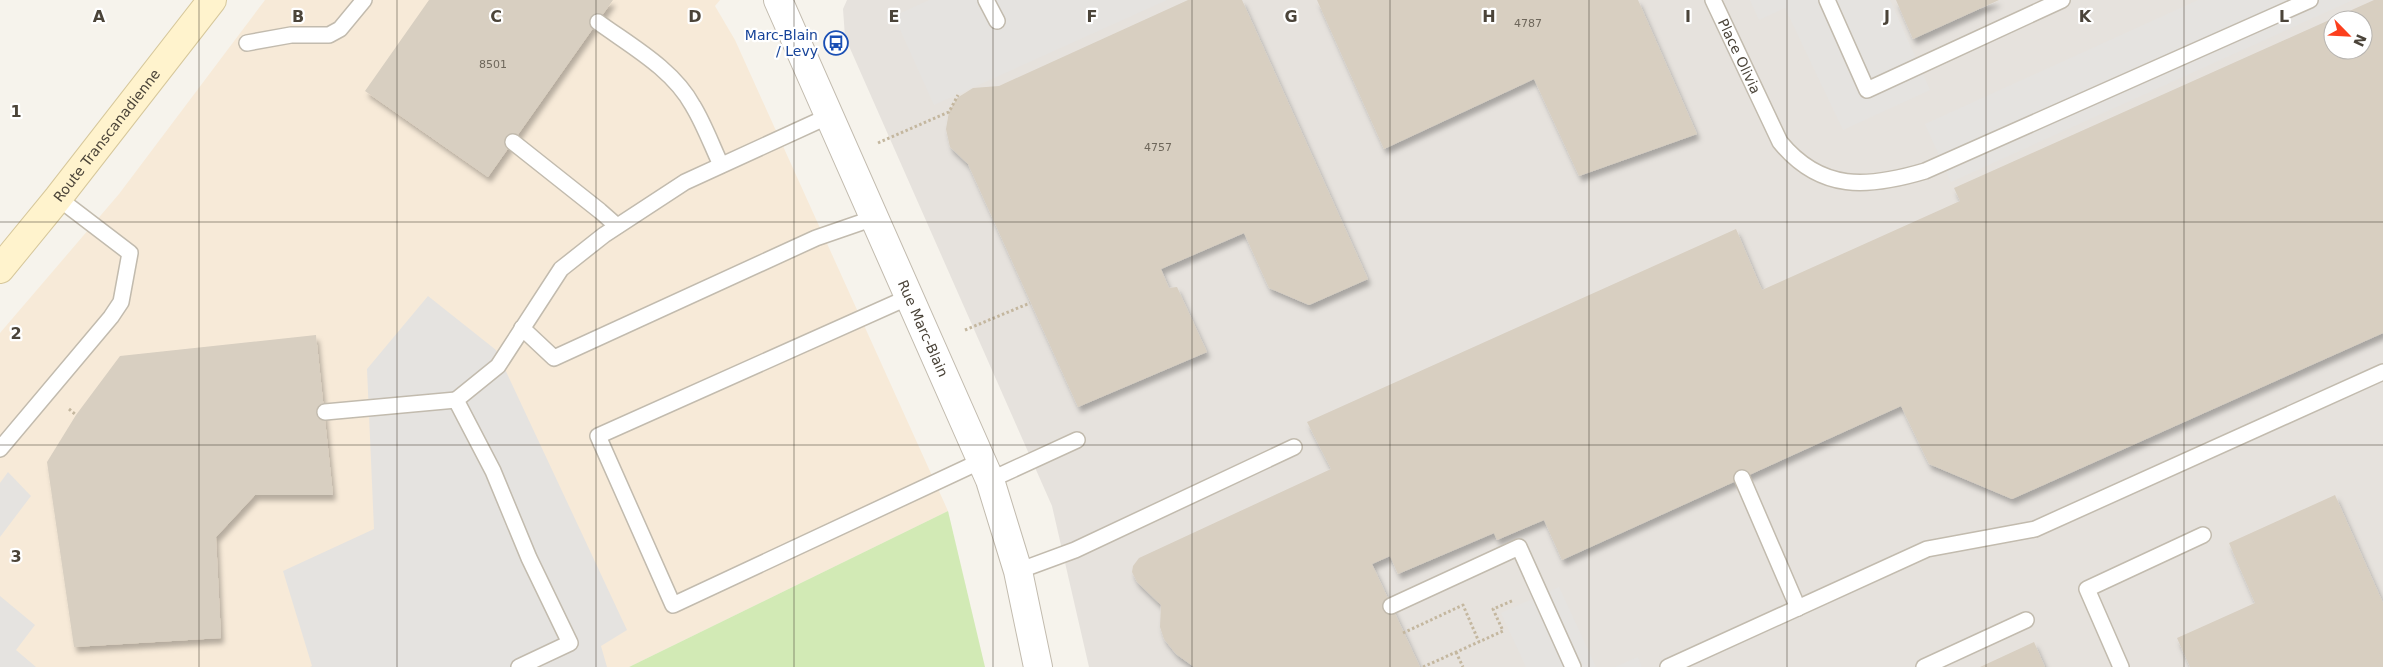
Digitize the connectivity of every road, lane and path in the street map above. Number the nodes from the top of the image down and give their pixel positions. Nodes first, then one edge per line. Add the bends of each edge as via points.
1 (212, 0) edge
2 (364, 0) edge
3 (778, 0) edge
4 (986, 0) edge
5 (1713, 0) edge
6 (1827, 0) edge
7 (2062, 0) edge
8 (2310, 0) edge
9 (996, 21) dead end
10 (598, 22) dead end
11 (247, 43) dead end
12 (958, 95) dead end
13 (829, 116) junction
14 (513, 142) dead end
15 (878, 143) dead end
16 (721, 166) junction
17 (58, 198) junction
18 (874, 218) junction
19 (617, 226) junction
20 (0, 269) edge
21 (908, 297) junction
22 (1030, 303) dead end
23 (522, 328) junction
24 (965, 330) dead end
25 (2383, 372) edge
26 (456, 400) junction
27 (324, 412) dead end
28 (1077, 440) dead end
29 (1294, 447) dead end
30 (0, 449) edge
31 (985, 470) junction
32 (1742, 478) dead end
33 (2204, 535) dead end
34 (1018, 571) junction
35 (1516, 600) dead end
36 (1391, 606) dead end
37 (1798, 608) junction
38 (2026, 620) dead end
39 (1403, 632) dead end
40 (1479, 642) junction
41 (1456, 652) junction
42 (519, 667) edge
43 (1038, 667) edge
44 (1423, 667) edge
45 (1463, 667) edge
46 (1573, 667) edge
47 (1668, 667) edge
48 (1924, 667) edge
49 (2121, 667) edge

1 - 17 main road, Route Transcanadienne
2 - 11 lane via 340,29 329,35 291,35
3 - 13 street, Rue Marc-Blain
4 - 9 lane
5 - 8 lane, Place Olivia via 1780,142 1793,158 1822,177 1866,182 1925,171
6 - 7 lane via 1867,90
10 - 16 lane via 679,86 693,105
12 - 15 path via 949,112
13 - 16 lane
13 - 18 street, Rue Marc-Blain
14 - 19 lane
16 - 19 lane via 685,182
17 - 20 main road, Route Transcanadienne
17 - 30 lane via 130,253 121,302
18 - 21 street, Rue Marc-Blain
18 - 23 lane via 816,238 554,358
19 - 23 lane via 561,269
21 - 31 street, Rue Marc-Blain
21 - 31 lane via 598,436 672,605
22 - 24 path
23 - 26 lane via 498,366
25 - 37 lane via 2035,529 1927,548
26 - 27 lane
26 - 42 lane via 493,471 529,558 570,643
28 - 31 lane
29 - 34 lane via 1074,550
31 - 34 street, Rue Marc-Blain
32 - 37 lane
33 - 49 lane via 2087,589
34 - 43 street, Rue Marc-Blain
35 - 40 path via 1493,609 1503,631
36 - 46 lane via 1519,547
37 - 47 lane
38 - 48 lane
39 - 40 path via 1464,605
40 - 41 path
41 - 44 path
41 - 45 path

